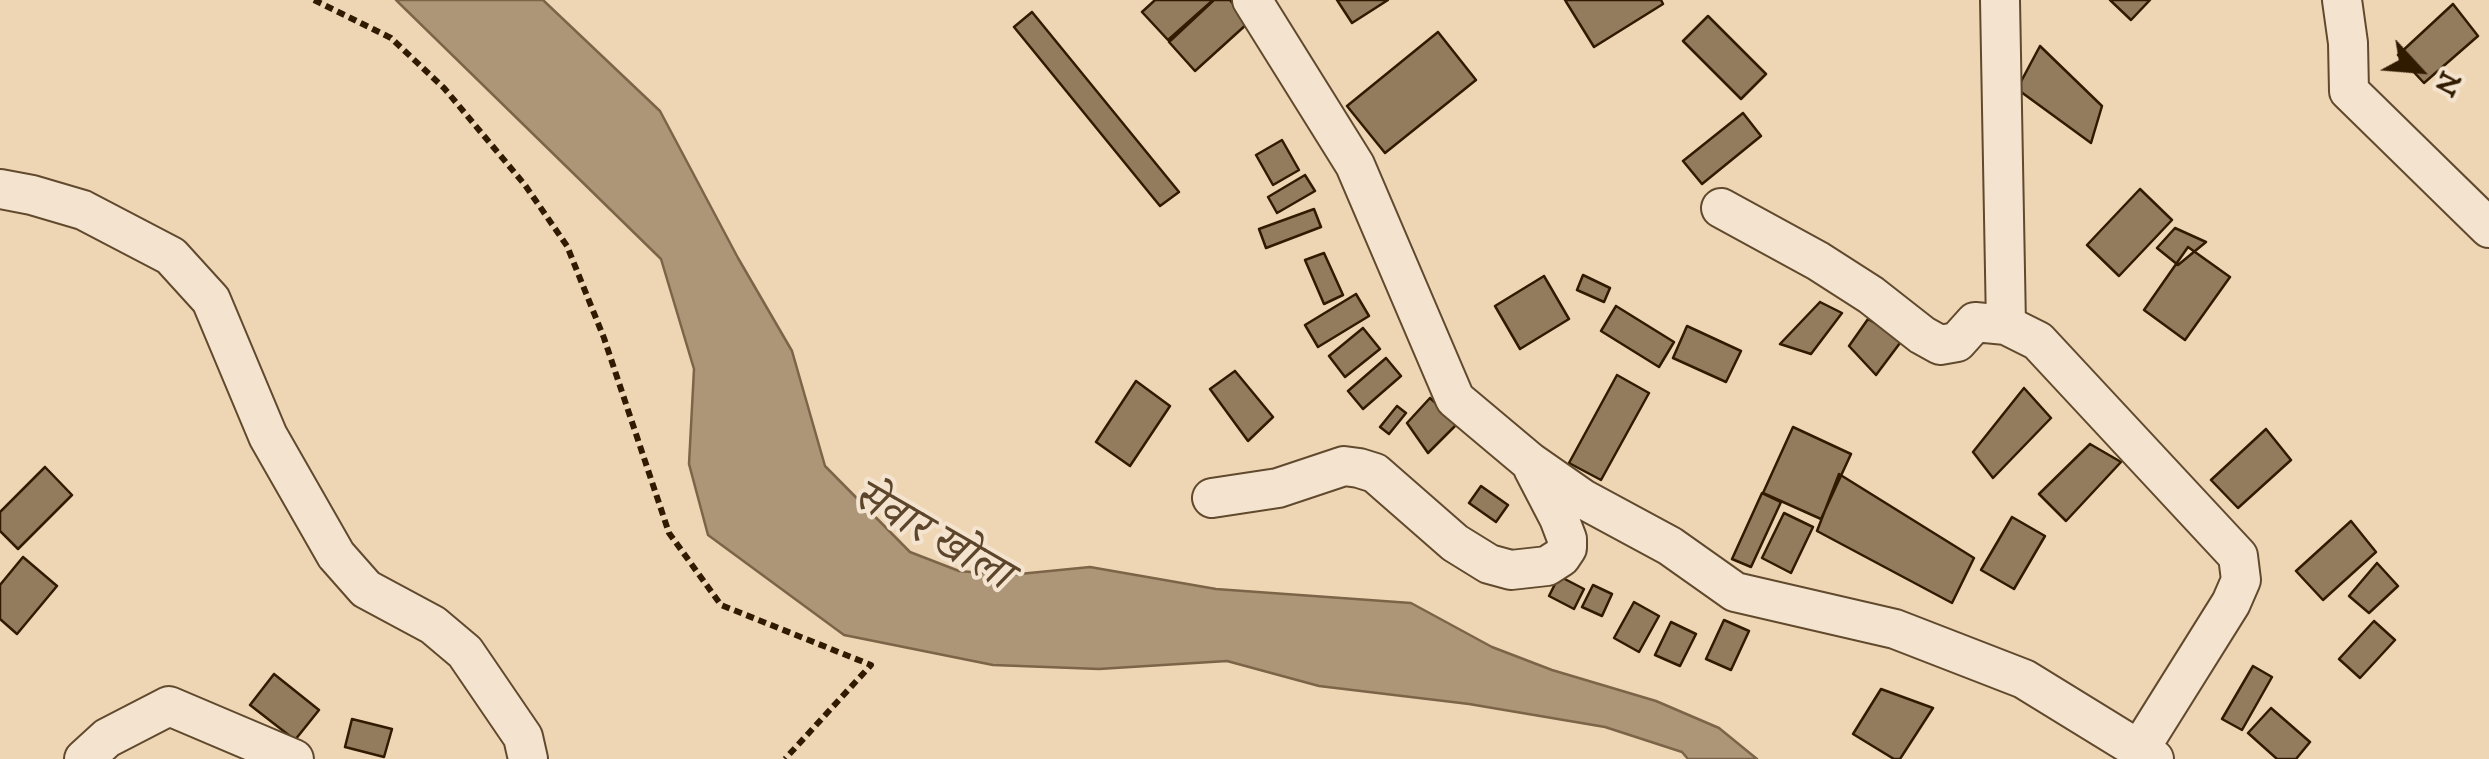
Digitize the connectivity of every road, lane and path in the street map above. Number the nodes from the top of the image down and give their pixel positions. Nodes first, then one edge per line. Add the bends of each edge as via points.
1 (314, 0) edge
2 (1252, 0) edge
3 (2000, 0) edge
4 (2342, 0) edge
5 (0, 189) edge
6 (1721, 208) dead end
7 (2486, 219) edge
8 (2006, 325) junction
9 (1530, 462) junction
10 (1212, 498) dead end
11 (2146, 754) edge
12 (84, 759) edge
13 (294, 759) edge
14 (528, 759) edge
15 (786, 759) edge

1 - 15 path via 391,38 431,76 526,186 567,246 669,532 721,605 871,665
2 - 9 street via 1356,164 1455,399
3 - 8 street
4 - 7 street via 2349,92
5 - 14 street via 82,210 171,256 211,300 268,436 336,555 366,590 434,625 464,652 523,737
6 - 8 street via 1858,286 1940,345 1957,342 1975,322
8 - 11 street via 2038,341 2238,556 2241,580 2231,603
9 - 10 street via 1567,539 1567,548 1547,566 1511,570 1488,564 1374,473 1358,468
9 - 11 street via 1735,592 1896,630 2024,679
12 - 13 street via 107,738 168,706

